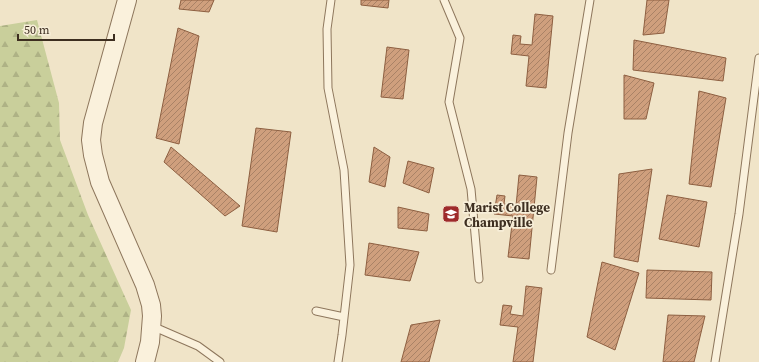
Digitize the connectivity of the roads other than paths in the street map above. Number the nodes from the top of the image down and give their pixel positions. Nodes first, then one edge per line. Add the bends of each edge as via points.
1 (127, 0) edge
2 (331, 0) edge
3 (444, 0) edge
4 (590, 0) edge
5 (759, 58) edge
6 (551, 270) dead end
7 (479, 279) dead end
8 (316, 311) dead end
9 (344, 317) junction
10 (151, 325) junction
11 (145, 362) edge
12 (220, 362) edge
13 (338, 362) edge
14 (714, 362) edge

1 - 10 street via 93,123 91,140 100,182 145,285 152,316
2 - 9 lane via 327,29 328,88 344,170 350,265
3 - 7 lane via 460,38 449,102 471,189
4 - 6 lane via 568,134
5 - 14 lane via 739,214
8 - 9 lane
9 - 13 lane
10 - 11 street
10 - 12 lane via 198,346

